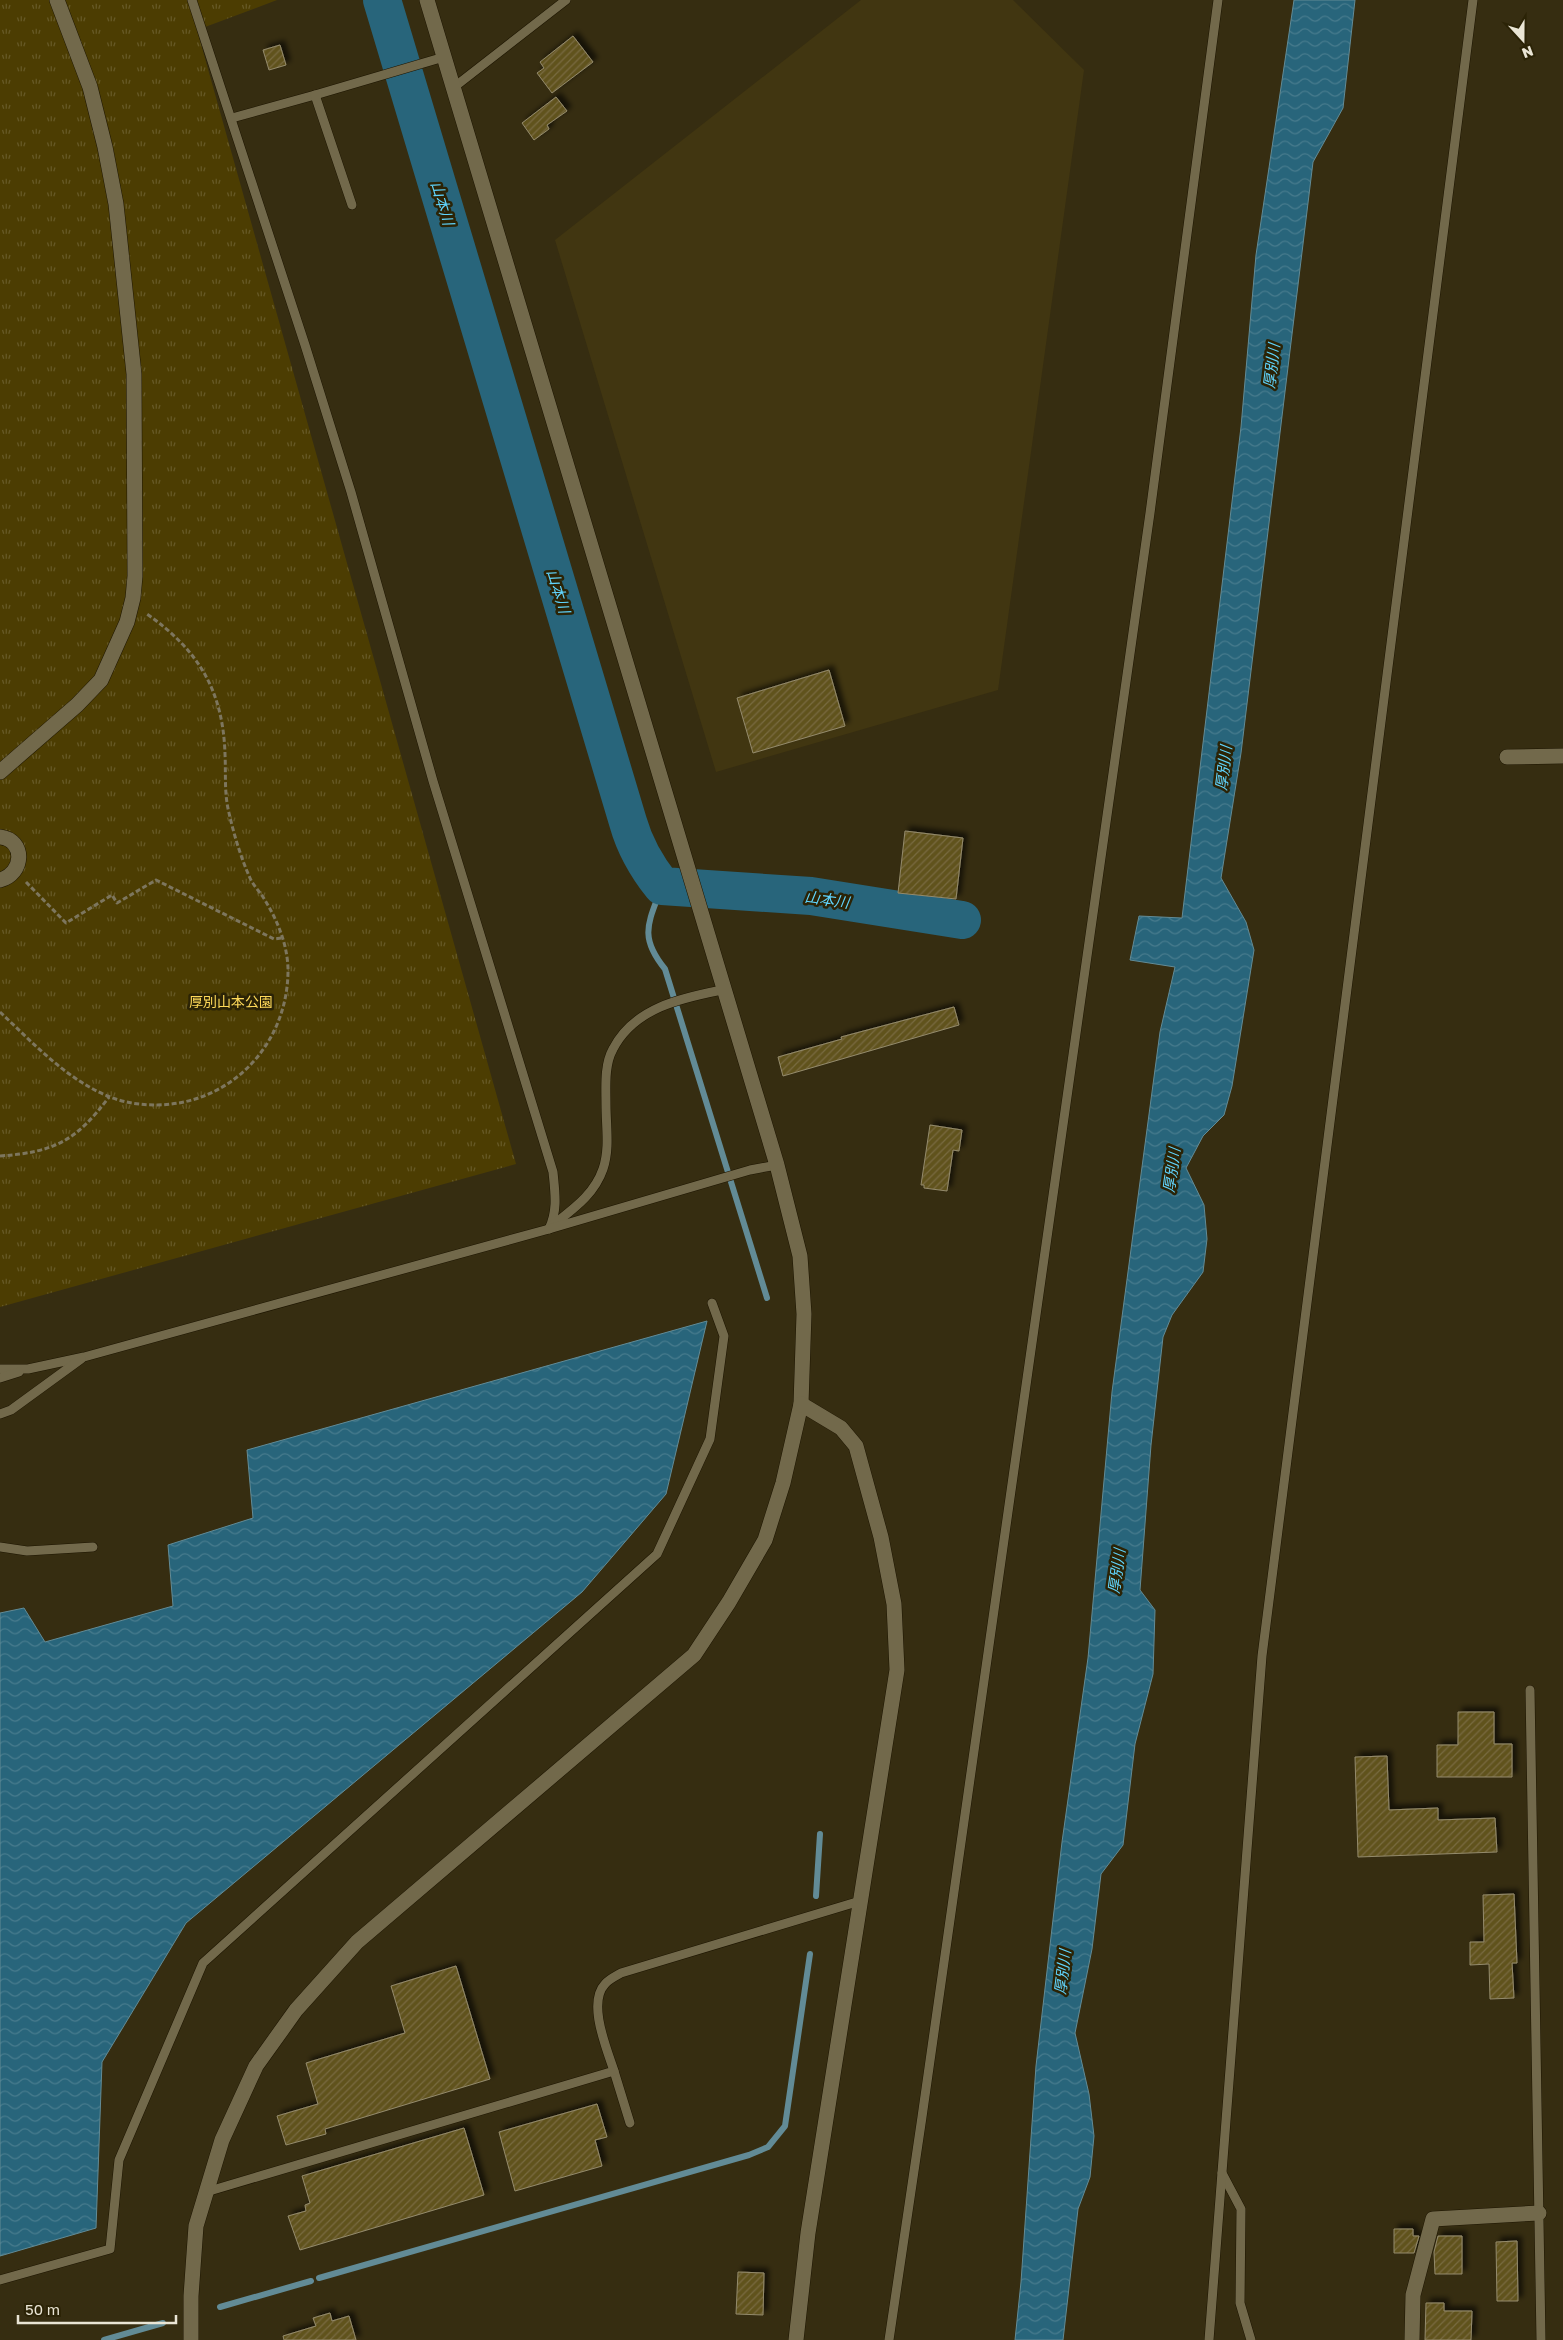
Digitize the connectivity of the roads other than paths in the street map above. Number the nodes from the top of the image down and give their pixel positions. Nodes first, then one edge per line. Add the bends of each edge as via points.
1 (58, 0) edge
2 (192, 0) edge
3 (427, 0) edge
4 (566, 0) edge
5 (1218, 0) edge
6 (1473, 0) edge
7 (444, 57) junction
8 (452, 88) junction
9 (315, 95) junction
10 (232, 118) junction
11 (352, 205) dead end
12 (1563, 756) edge
13 (1507, 757) dead end
14 (0, 772) edge
15 (0, 837) edge
16 (0, 880) edge
17 (722, 990) junction
18 (777, 1165) junction
19 (549, 1229) junction
20 (712, 1303) dead end
21 (84, 1357) junction
22 (0, 1369) edge
23 (28, 1369) junction
24 (0, 1378) edge
25 (802, 1404) junction
26 (0, 1414) edge
27 (0, 1547) edge
28 (93, 1547) dead end
29 (1530, 1690) dead end
30 (860, 1902) junction
31 (614, 2071) junction
32 (630, 2123) dead end
33 (1222, 2173) junction
34 (206, 2192) junction
35 (1539, 2214) junction
36 (0, 2280) edge
37 (191, 2340) edge
38 (796, 2340) edge
39 (889, 2340) edge
40 (1209, 2340) edge
41 (1251, 2340) edge
42 (1412, 2340) edge
43 (1541, 2340) edge

1 - 14 street via 90,87 116,204 134,374 135,576 132,604 101,680
2 - 10 lane
3 - 7 street
4 - 8 lane
5 - 39 lane via 1144,552
6 - 33 lane via 1262,1656
7 - 8 street
7 - 9 lane
8 - 17 street
9 - 10 lane
9 - 11 lane
10 - 19 lane via 348,482 433,781 552,1172 556,1201 555,1217
12 - 13 street
15 - 16 street via 10,840 19,851 20,860 15,871
17 - 18 street
17 - 19 lane via 650,1011 625,1031 612,1050 606,1076 608,1148 603,1169 584,1200
18 - 19 lane via 716,1179
18 - 25 street via 800,1256 804,1314
19 - 21 lane
20 - 36 lane via 724,1336 710,1439 657,1554 203,1963 119,2160 110,2249
21 - 23 lane
21 - 26 lane via 11,1410
22 - 23 lane
23 - 24 lane
25 - 30 street via 841,1428 856,1446 881,1537 894,1604 897,1670
25 - 34 street via 784,1483 765,1540 694,1655 357,1942 296,2010 256,2066 222,2140
27 - 28 lane via 27,1551
29 - 35 lane
30 - 31 lane via 621,1973 605,1983 598,1994 596,2008
30 - 38 street via 808,2233
31 - 32 lane
31 - 34 lane
33 - 40 lane
33 - 41 lane via 1241,2209 1240,2302
34 - 37 street via 196,2226
35 - 42 street via 1433,2219 1412,2295
35 - 43 lane

